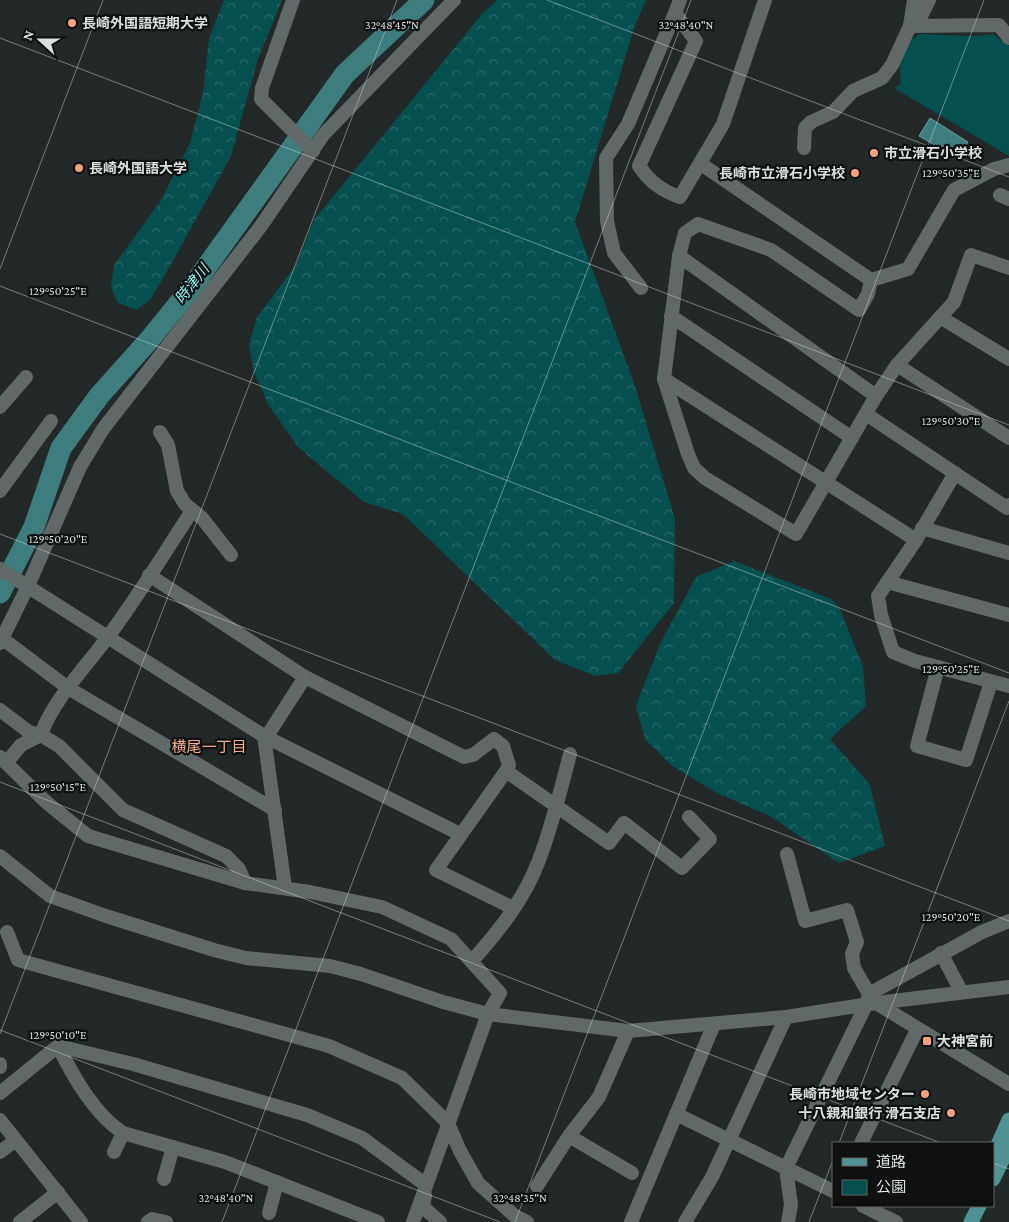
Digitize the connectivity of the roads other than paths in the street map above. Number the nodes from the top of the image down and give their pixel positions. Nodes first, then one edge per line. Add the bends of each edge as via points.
1 (294, 0) edge
2 (454, 0) edge
3 (765, 0) edge
4 (914, 0) edge
5 (929, 0) edge
6 (678, 7) edge
7 (1004, 21) edge
8 (910, 26) junction
9 (1009, 38) edge
10 (804, 148) dead end
11 (313, 151) junction
12 (701, 164) junction
13 (1009, 166) edge
14 (680, 256) junction
15 (1009, 268) edge
16 (871, 280) junction
17 (641, 288) dead end
18 (671, 316) junction
19 (940, 317) junction
20 (1009, 359) edge
21 (897, 365) junction
22 (26, 377) dead end
23 (664, 379) junction
24 (876, 396) junction
25 (0, 407) edge
26 (866, 414) junction
27 (51, 420) dead end
28 (160, 432) dead end
29 (852, 438) junction
30 (1009, 438) edge
31 (955, 472) junction
32 (827, 484) junction
33 (0, 491) edge
34 (1008, 507) edge
35 (192, 511) junction
36 (919, 534) junction
37 (1009, 553) edge
38 (231, 555) dead end
39 (0, 569) edge
40 (149, 575) junction
41 (887, 582) junction
42 (26, 585) junction
43 (1009, 615) edge
44 (109, 636) junction
45 (1, 641) edge
46 (938, 667) junction
47 (305, 677) junction
48 (992, 682) junction
49 (1009, 686) edge
50 (68, 688) junction
51 (0, 710) edge
52 (41, 735) junction
53 (264, 736) junction
54 (570, 754) dead end
55 (3, 760) edge
56 (506, 771) junction
57 (556, 807) junction
58 (275, 810) junction
59 (690, 817) dead end
60 (460, 834) junction
61 (787, 854) dead end
62 (0, 856) edge
63 (245, 883) junction
64 (285, 888) junction
65 (514, 908) junction
66 (1009, 920) edge
67 (7, 932) dead end
68 (941, 953) junction
69 (472, 962) junction
70 (1009, 987) edge
71 (961, 991) junction
72 (870, 1000) junction
73 (488, 1014) junction
74 (786, 1017) junction
75 (714, 1024) junction
76 (917, 1030) junction
77 (628, 1031) junction
78 (58, 1046) junction
79 (1009, 1084) edge
80 (0, 1094) edge
81 (676, 1114) junction
82 (0, 1120) edge
83 (1009, 1120) edge
84 (448, 1122) junction
85 (123, 1133) junction
86 (570, 1136) junction
87 (16, 1140) junction
88 (729, 1140) junction
89 (861, 1142) edge
90 (1009, 1146) edge
91 (174, 1147) junction
92 (0, 1152) edge
93 (114, 1152) dead end
94 (994, 1154) edge
95 (786, 1168) junction
96 (632, 1173) dead end
97 (994, 1177) edge
98 (164, 1179) dead end
99 (277, 1182) junction
100 (426, 1184) junction
101 (537, 1186) dead end
102 (832, 1191) edge
103 (58, 1192) junction
104 (865, 1207) edge
105 (970, 1207) edge
106 (978, 1207) edge
107 (268, 1212) dead end
108 (20, 1222) edge
109 (81, 1222) edge
110 (148, 1222) edge
111 (166, 1222) edge
112 (378, 1222) edge
113 (413, 1222) edge
114 (440, 1222) edge
115 (527, 1222) edge
116 (631, 1222) edge
117 (685, 1222) edge
118 (788, 1222) edge
119 (896, 1222) edge
120 (962, 1222) edge
121 (971, 1222) edge

1 - 11 street via 262,88 261,100
2 - 11 street via 323,135
3 - 12 street via 722,124
4 - 8 street
5 - 8 street via 918,22
6 - 12 street via 696,41 639,166 647,178 665,192 680,197
6 - 17 street via 628,124 606,158 607,221 614,253
7 - 8 street
7 - 9 street
8 - 10 street via 892,65 882,78 853,91 834,112 811,122 805,128
11 - 42 street via 260,226 103,429 80,468
12 - 16 street
13 - 16 street via 994,169 954,190 908,268
14 - 16 street via 685,233 698,224 771,250 859,310
14 - 18 street
14 - 24 street
15 - 19 street via 971,254 954,302
18 - 23 street
18 - 29 street
19 - 20 street
19 - 21 street
21 - 24 street
21 - 30 street
22 - 25 street
23 - 32 street
23 - 32 street via 688,454 694,468 705,478 796,534
24 - 26 street
26 - 29 street
26 - 31 street
27 - 33 street
28 - 35 street via 168,445 177,491
29 - 32 street
31 - 34 street
31 - 36 street
32 - 36 street
35 - 38 street via 202,518
35 - 40 street
36 - 37 street
36 - 41 street
39 - 42 street
40 - 44 street
40 - 47 street
41 - 43 street
41 - 46 street via 878,596 893,652 915,662
42 - 44 street
42 - 45 street
44 - 50 street
44 - 53 street
45 - 50 street
46 - 48 street
46 - 48 street via 917,746 966,760
47 - 53 street
47 - 56 street via 464,757 473,755 494,739 503,746 509,765
48 - 49 street
50 - 52 street
50 - 58 street
51 - 52 street via 29,732
52 - 55 street via 21,745
52 - 63 street via 59,746 123,810 226,856 234,862
53 - 58 street
53 - 60 street
54 - 57 street
55 - 63 street via 46,802 88,836
56 - 57 street
56 - 60 street
57 - 59 street via 609,843 624,822 682,868 710,839
57 - 65 street via 539,861
58 - 64 street
60 - 65 street via 436,870
61 - 72 street via 805,921 847,910 857,942 852,954 854,968
62 - 73 street via 50,896 106,916 246,958 330,966
63 - 64 street
64 - 69 street via 382,906 451,939
65 - 69 street
66 - 68 street
67 - 84 street via 18,960 329,1046 371,1063 402,1078
68 - 71 street
68 - 72 street
69 - 73 street via 500,993
70 - 71 street
71 - 72 street
72 - 74 street
72 - 76 street
72 - 95 street
73 - 77 street
73 - 84 street
74 - 75 street
74 - 88 street
75 - 77 street
75 - 81 street
76 - 79 street
76 - 89 street
77 - 86 street via 599,1097
78 - 80 street
78 - 85 street via 84,1090 112,1125
78 - 100 street via 133,1064 307,1115 362,1138
81 - 88 street
81 - 116 street
82 - 87 street
83 - 94 main road
84 - 100 street
84 - 115 street via 478,1183 509,1211
85 - 91 street
85 - 93 street
86 - 96 street
86 - 101 street
87 - 92 street
87 - 103 street
88 - 95 street
88 - 117 street via 712,1178
90 - 97 main road
91 - 98 street
91 - 99 street
95 - 102 street
95 - 118 street via 792,1205
99 - 107 street
99 - 112 street
100 - 113 street
100 - 114 street via 423,1207
103 - 108 street
103 - 109 street
104 - 119 street
105 - 120 main road
106 - 121 main road
110 - 111 street via 152,1219

